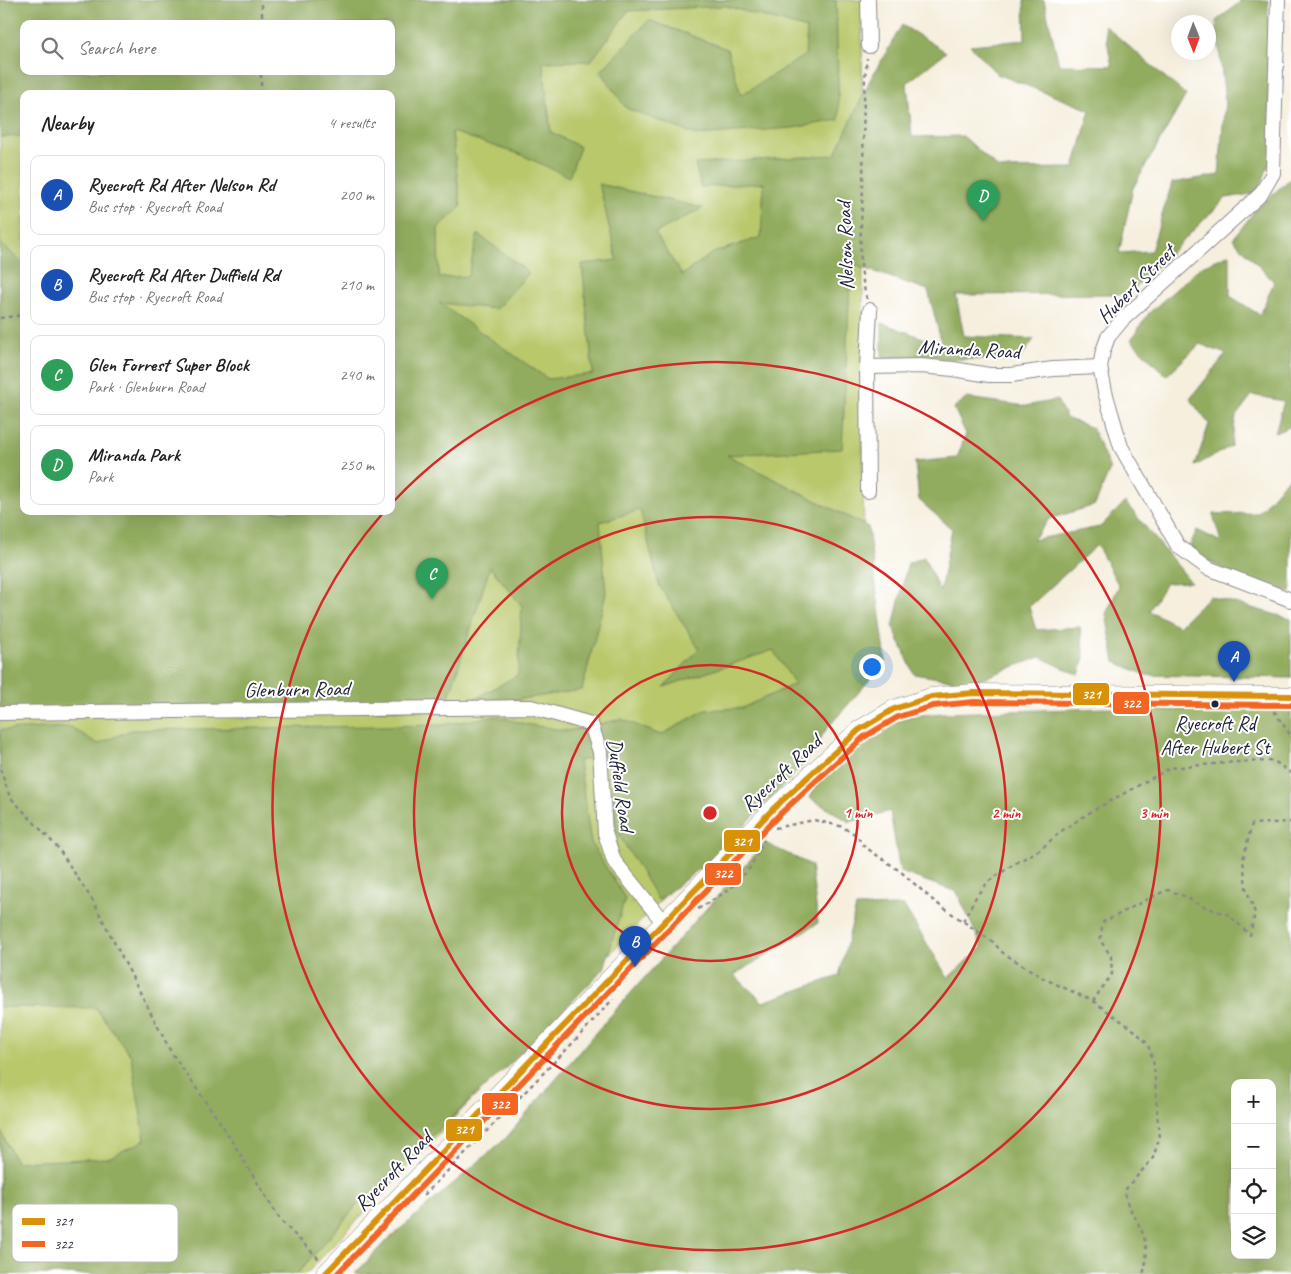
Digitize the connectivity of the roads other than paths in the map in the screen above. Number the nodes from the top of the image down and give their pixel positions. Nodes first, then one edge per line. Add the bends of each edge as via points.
1 (868, 0) edge
2 (1278, 0) edge
3 (869, 46) road end
4 (870, 310) road end
5 (866, 367) junction
6 (1100, 367) junction
7 (868, 491) dead end
8 (1291, 600) edge
9 (1291, 696) edge
10 (0, 713) edge
11 (591, 724) joint
12 (664, 922) junction
13 (327, 1272) edge

1 - 3 street
2 - 6 street, Hubert Street via 1273,173 1260,194 1123,319 1108,337
4 - 5 street, Nelson Road
5 - 6 street, Miranda Road via 921,366 1011,375
5 - 7 street, Nelson Road
6 - 8 street, Hubert Street via 1121,447 1178,546 1208,568
9 - 12 street, Ryecroft Road via 974,693 931,697 894,709 859,730 773,809
10 - 11 street, Glenburn Road via 531,707
11 - 12 street, Duffield Road via 600,752 605,834 614,861
12 - 13 street, Ryecroft Road

